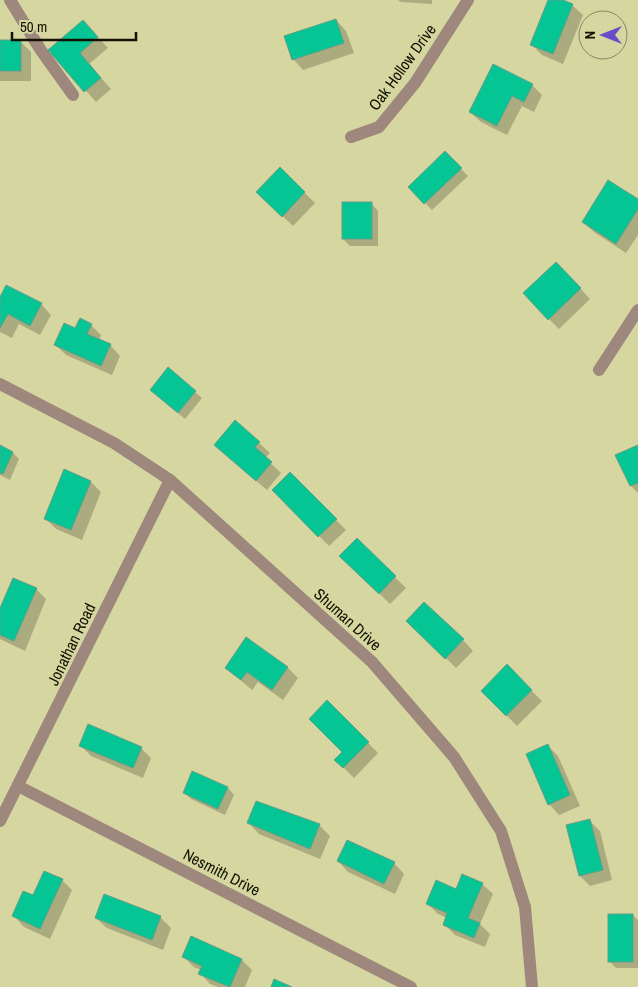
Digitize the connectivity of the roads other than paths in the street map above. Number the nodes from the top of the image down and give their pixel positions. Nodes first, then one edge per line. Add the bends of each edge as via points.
1 (10, 0) edge
2 (468, 0) edge
3 (73, 95) dead end
4 (351, 137) dead end
5 (638, 310) edge
6 (599, 370) dead end
7 (0, 384) edge
8 (170, 480) junction
9 (18, 786) junction
10 (0, 822) edge
11 (411, 987) edge
12 (532, 987) edge

1 - 3 street
2 - 4 street, Oak Hollow Drive via 415,83 379,127
5 - 6 street
7 - 8 street, Shuman Drive via 114,443
8 - 9 street, Jonathan Road
8 - 12 street, Shuman Drive via 372,662 454,757 501,831 525,907
9 - 10 street, Jonathan Road
9 - 11 street, Nesmith Drive

